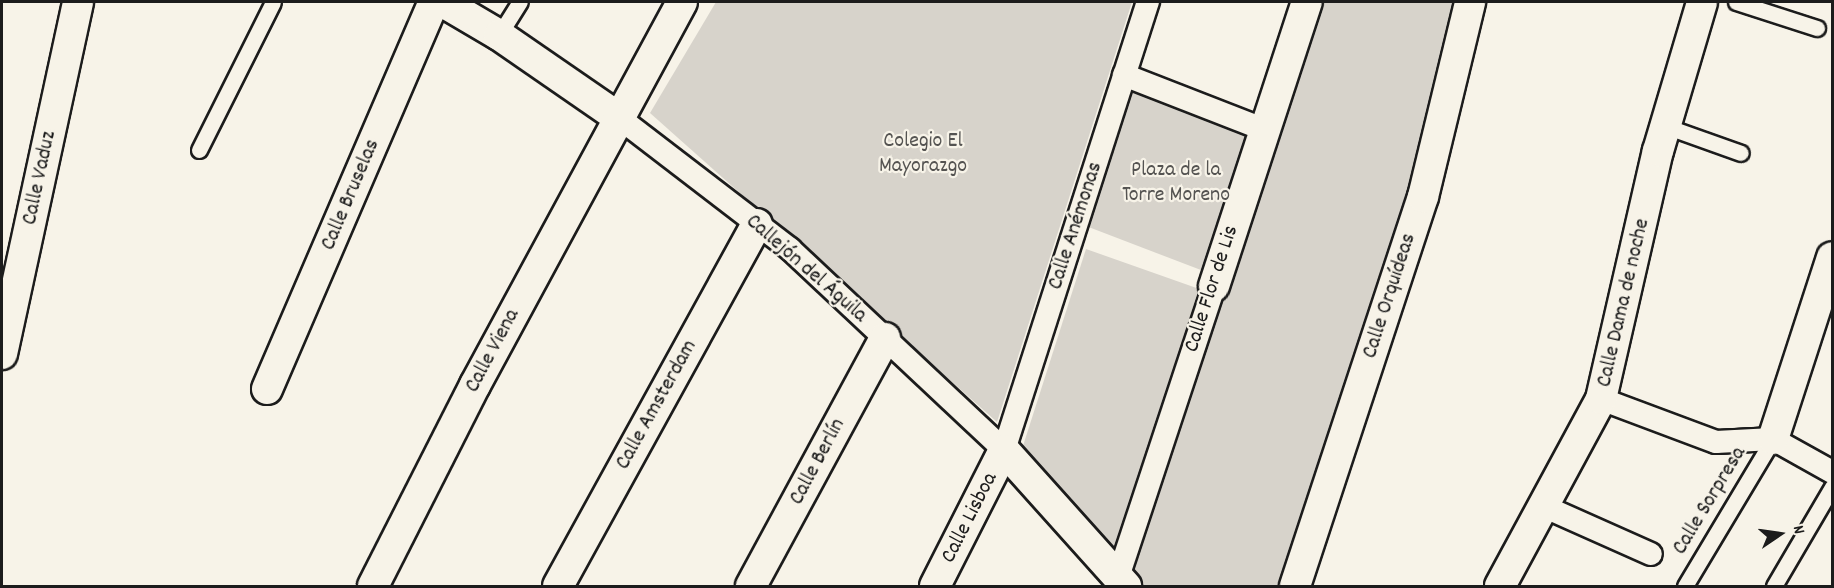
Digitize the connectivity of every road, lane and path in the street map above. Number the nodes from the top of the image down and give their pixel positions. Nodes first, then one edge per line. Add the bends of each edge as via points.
1 (78, 2) edge
2 (273, 2) edge
3 (434, 2) edge
4 (443, 2) edge
5 (520, 2) edge
6 (682, 2) edge
7 (1148, 2) edge
8 (1307, 2) edge
9 (1470, 2) edge
10 (1702, 2) edge
11 (1736, 2) edge
12 (1817, 28) dead end
13 (499, 35) junction
14 (1124, 75) junction
15 (618, 117) junction
16 (1668, 127) junction
17 (1264, 130) junction
18 (199, 150) dead end
19 (1741, 153) dead end
20 (757, 224) junction
21 (1833, 257) edge
22 (1214, 286) joint
23 (885, 338) junction
24 (2, 354) edge
25 (267, 389) dead end
26 (1601, 399) junction
27 (1773, 439) junction
28 (1004, 450) junction
29 (1833, 472) edge
30 (1833, 487) edge
31 (1544, 506) junction
32 (1650, 554) dead end
33 (1119, 583) edge
34 (373, 586) edge
35 (558, 586) edge
36 (751, 586) edge
37 (935, 586) edge
38 (1295, 586) edge
39 (1500, 586) edge
40 (1684, 586) edge
41 (1774, 586) edge

1 - 24 street, Calle Vaduz
2 - 18 lane
3 - 25 street, Calle Bruselas
4 - 13 street, Callejón del Águila
5 - 13 lane
6 - 15 street, Calle Viena
7 - 14 street, Calle Anémonas
8 - 17 street, Calle Flor de Lis
9 - 38 street, Calle Orquídeas via 1423,197
10 - 16 street, Calle Dama de noche
11 - 12 lane
13 - 15 street, Callejón del Águila
14 - 17 street
14 - 28 street, Calle Anémonas
15 - 20 street, Callejón del Águila
15 - 34 street, Calle Viena
16 - 19 lane
16 - 26 street, Calle Dama de noche via 1658,151
17 - 22 street, Calle Flor de Lis
20 - 23 street, Callejón del Águila
20 - 35 street, Calle Amsterdam
21 - 27 street
22 - 33 street, Calle Flor de Lis
23 - 28 street, Callejón del Águila
23 - 36 street, Calle Berlín
26 - 27 street via 1716,442
26 - 31 street, Calle Dama de noche
27 - 29 street
27 - 40 lane, Calle Sorpresa
28 - 33 street, Callejón del Águila
28 - 37 street, Calle Lisboa
30 - 41 lane
31 - 32 street
31 - 39 street, Calle Dama de noche

